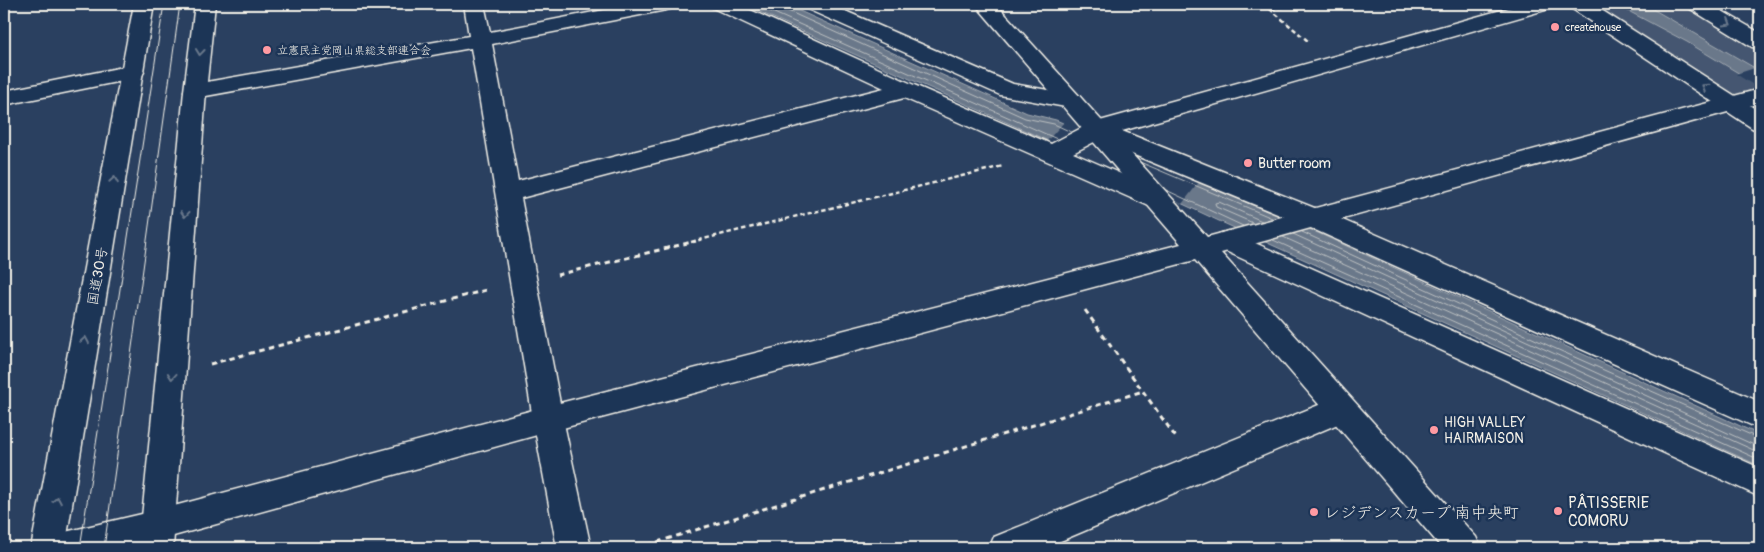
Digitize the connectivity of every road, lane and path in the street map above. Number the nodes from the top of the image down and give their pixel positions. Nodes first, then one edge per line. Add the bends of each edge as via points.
1 (144, 4) edge
2 (205, 4) edge
3 (474, 4) edge
4 (666, 4) edge
5 (720, 4) edge
6 (812, 4) edge
7 (985, 4) edge
8 (1264, 4) edge
9 (1294, 4) edge
10 (1545, 4) edge
11 (1578, 4) edge
12 (1696, 4) edge
13 (1271, 10) junction
14 (481, 40) junction
15 (1760, 42) edge
16 (1333, 63) junction
17 (133, 72) junction
18 (906, 90) junction
19 (195, 91) junction
20 (1760, 96) edge
21 (4, 98) edge
22 (1071, 101) junction
23 (1731, 104) junction
24 (1760, 123) edge
25 (1098, 136) junction
26 (1059, 150) junction
27 (1149, 191) junction
28 (508, 193) junction
29 (1308, 220) junction
30 (1238, 239) junction
31 (1200, 249) junction
32 (523, 282) junction
33 (1083, 307) dead end
34 (210, 364) dead end
35 (1143, 391) junction
36 (1341, 409) junction
37 (1760, 416) edge
38 (548, 419) junction
39 (1198, 468) junction
40 (1760, 483) edge
41 (157, 537) edge
42 (48, 548) edge
43 (65, 548) edge
44 (574, 548) edge
45 (638, 548) edge
46 (1006, 548) edge
47 (1464, 548) edge

1 - 17 main road, 国道30号
2 -> 19 main road
3 - 14 main road
4 - 14 main road
5 - 18 main road
6 - 22 main road via 1008,90
7 - 22 main road
8 - 13 path
9 - 13 path
10 - 16 main road
23 -> 11 main road
12 -> 15 main road
13 - 16 path
14 - 19 main road
14 - 28 main road
16 - 25 main road
17 - 21 main road
42 -> 17 main road, 国道30号
18 - 26 main road
18 - 28 main road
19 -> 41 main road
20 - 23 main road
22 - 25 main road
23 - 24 main road
23 - 29 main road
25 - 26 main road
25 - 27 main road
25 - 29 main road
26 - 27 main road
26 - 32 path
27 - 31 main road
28 - 32 main road
29 - 30 main road
29 - 37 main road
30 - 31 main road
30 - 40 main road
31 - 36 main road
31 - 38 main road
32 - 34 path
32 - 38 main road
33 - 35 path
35 - 39 path
35 - 45 path
36 - 39 main road
36 - 47 main road
38 - 41 main road
38 - 44 main road
39 - 46 main road
41 - 43 main road

